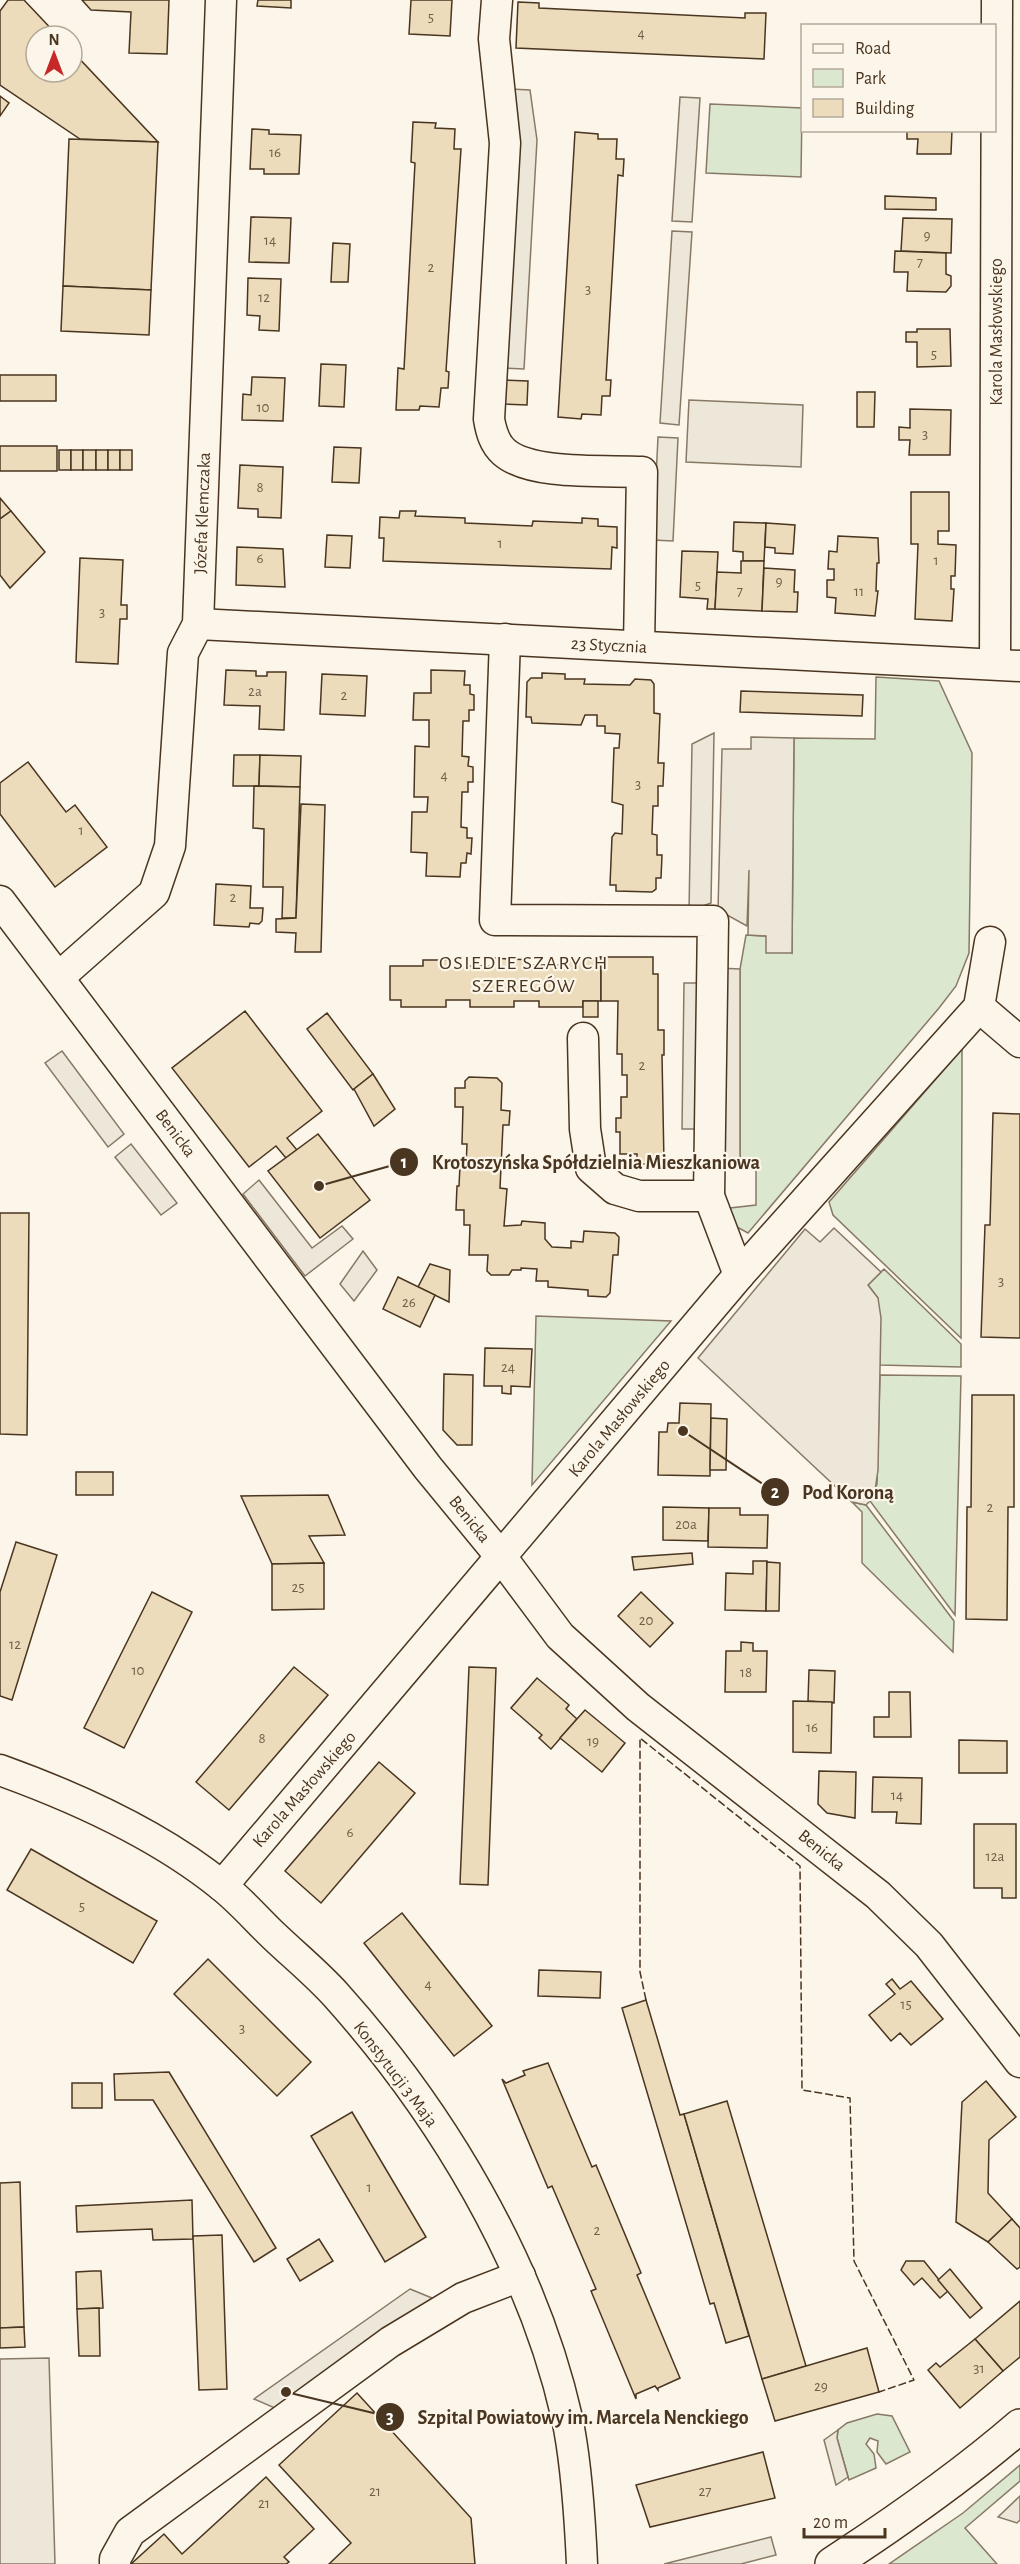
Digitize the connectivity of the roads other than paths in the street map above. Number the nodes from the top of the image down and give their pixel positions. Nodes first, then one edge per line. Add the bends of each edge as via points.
1 (221, 0) edge
2 (496, 0) edge
3 (1004, 2) edge
4 (198, 624) junction
5 (505, 639) junction
6 (639, 646) junction
7 (1007, 665) edge
8 (0, 901) edge
9 (990, 942) dead end
10 (59, 977) junction
11 (979, 1007) junction
12 (583, 1038) dead end
13 (1020, 1042) edge
14 (709, 1196) junction
15 (739, 1275) junction
16 (502, 1558) junction
17 (0, 1770) edge
18 (222, 1886) junction
19 (1020, 2062) edge
20 (520, 2276) junction
21 (1020, 2426) edge
22 (586, 2556) edge
23 (115, 2564) edge
24 (832, 2564) edge

1 - 4 street, Józefa Klemczaka
2 - 6 street via 494,39 505,143 489,419 492,436 504,452 525,463 642,472
3 - 7 street, Karola Masłowskiego
4 - 5 street, 23 Stycznia
4 - 10 street, Józefa Klemczaka via 183,653 170,846 154,892
5 - 6 street, 23 Stycznia
5 - 14 street via 495,920 713,921
6 - 7 street, 23 Stycznia
8 - 10 street, Benicka
9 - 11 street
10 - 16 street, Benicka via 428,1468
11 - 13 street
11 - 15 street, Karola Masłowskiego
12 - 14 street via 585,1129 591,1168 615,1189 639,1196
14 - 15 street
15 - 16 street, Karola Masłowskiego
16 - 18 street, Karola Masłowskiego
16 - 19 street, Benicka via 560,1636 638,1707 878,1895 929,1945
17 - 18 street, Konstytucji 3 Maja via 104,1813 173,1852
18 - 20 street, Konstytucji 3 Maja via 335,1994 422,2103 483,2203
20 - 22 street, Konstytucji 3 Maja via 542,2331 567,2420
20 - 23 street via 463,2298 390,2342 130,2532
21 - 24 main road via 903,2517

